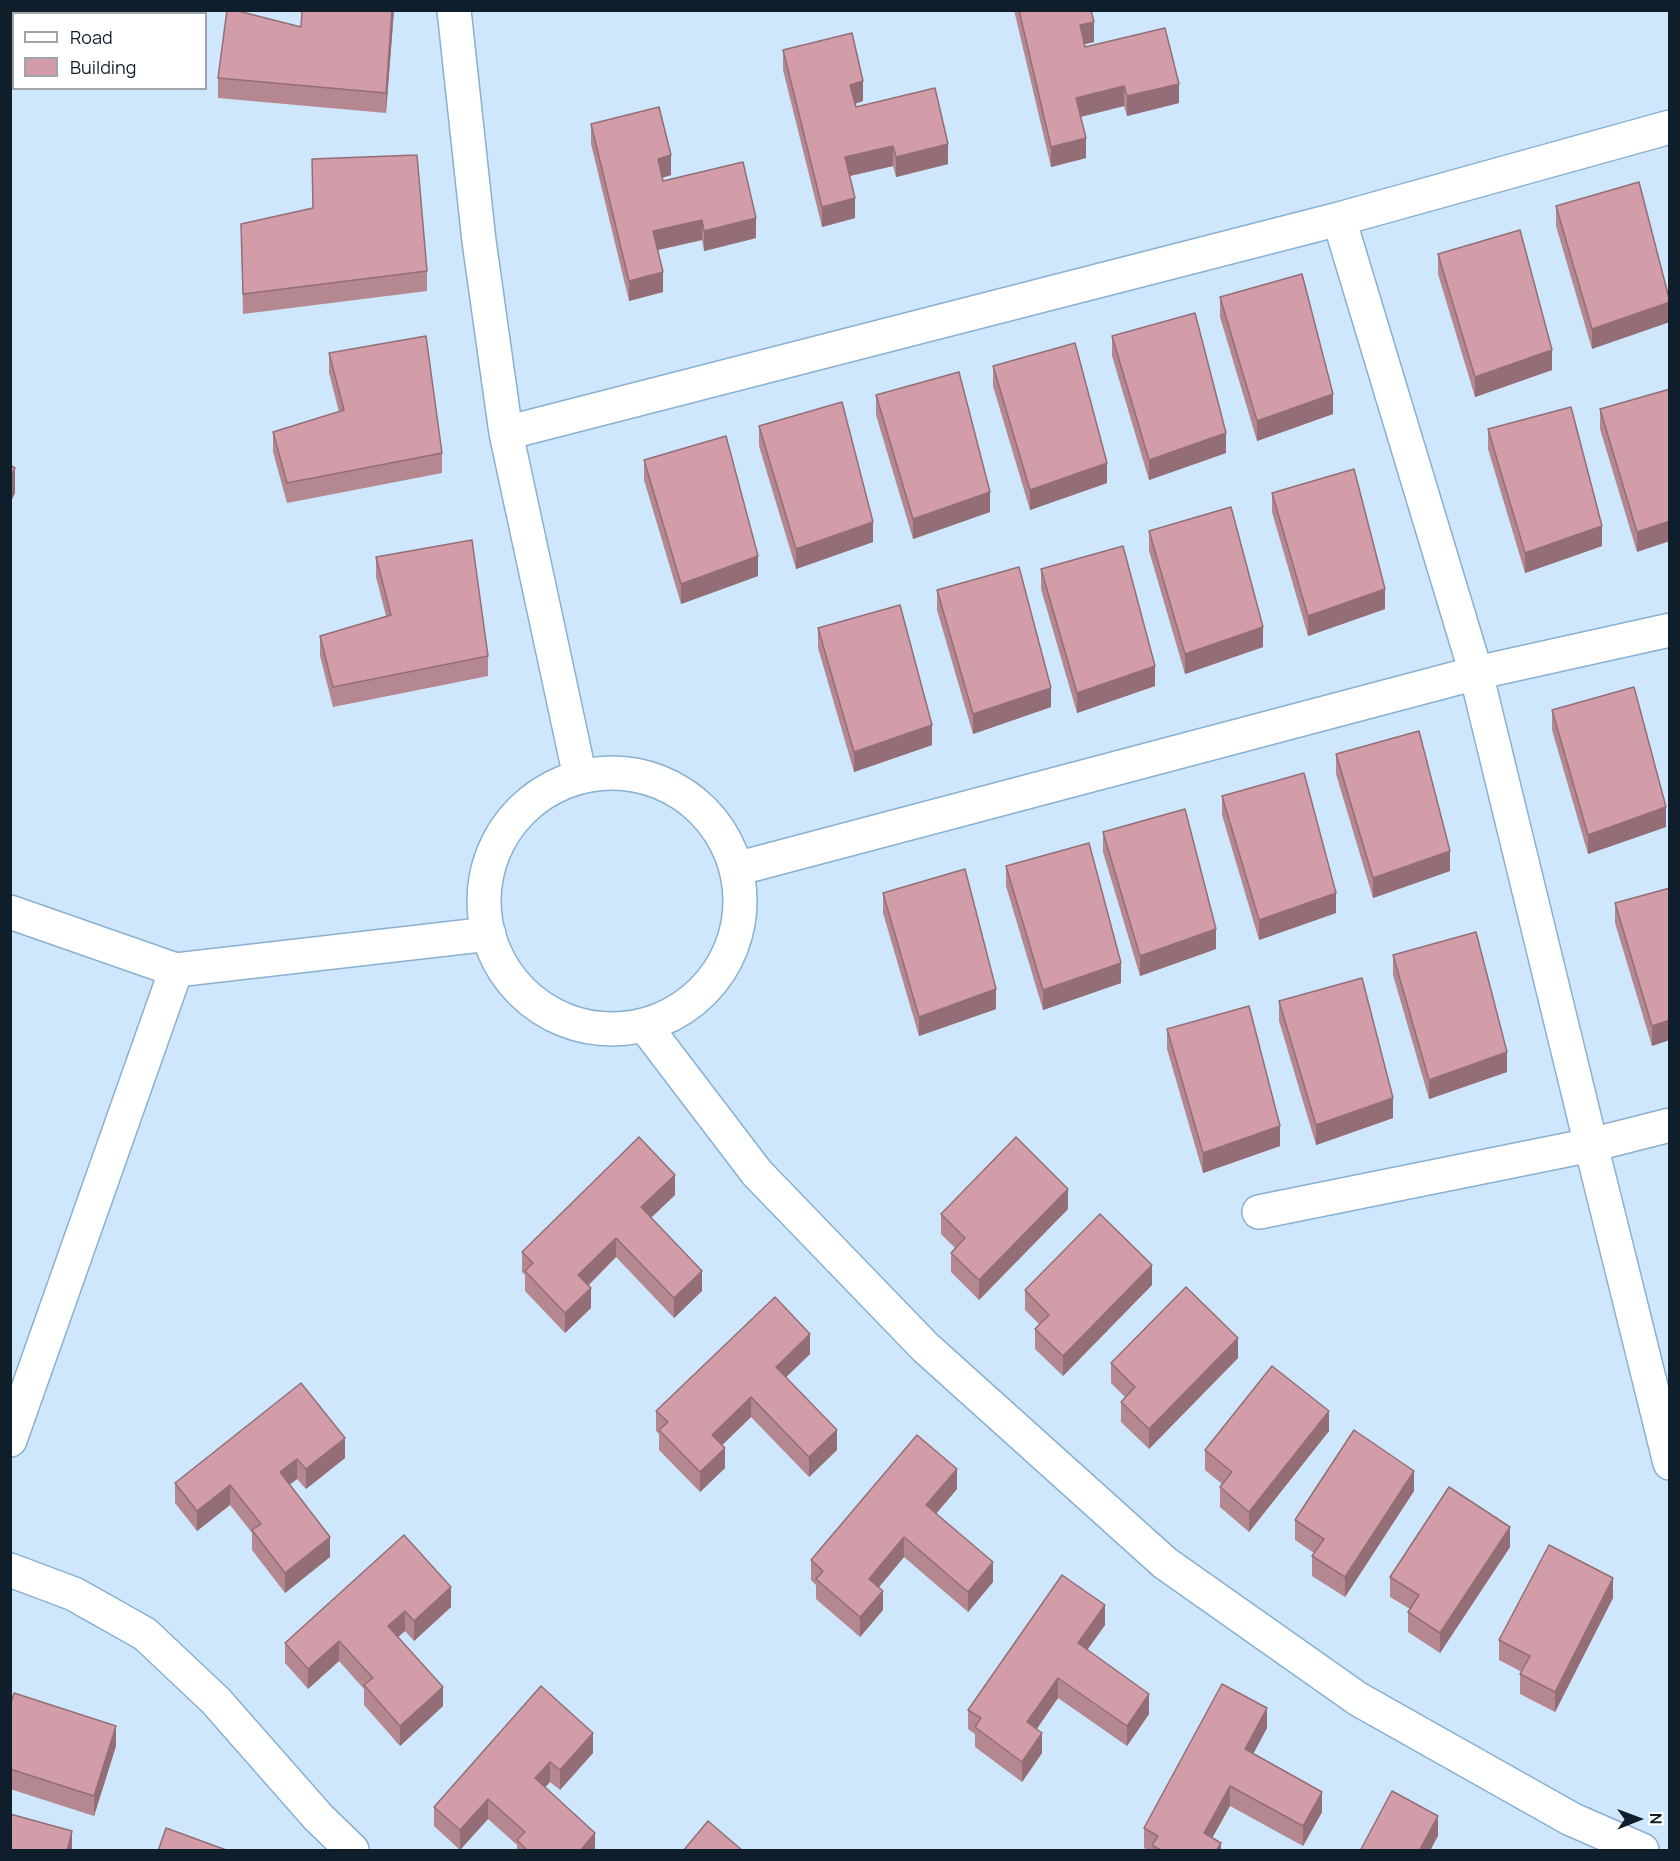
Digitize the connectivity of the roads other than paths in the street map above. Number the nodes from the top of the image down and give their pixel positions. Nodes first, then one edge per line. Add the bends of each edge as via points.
1 (454, 10) edge
2 (1670, 127) edge
3 (1339, 219) junction
4 (507, 433) junction
5 (1670, 630) edge
6 (1476, 673) junction
7 (580, 777) junction
8 (736, 869) junction
9 (10, 912) edge
10 (489, 934) junction
11 (176, 970) junction
12 (645, 1026) junction
13 (1670, 1125) edge
14 (1591, 1145) junction
15 (1259, 1212) dead end
16 (10, 1440) edge
17 (1670, 1463) edge
18 (10, 1570) edge
19 (352, 1851) edge
20 (1642, 1851) edge

1 - 4 lane via 479,241
2 - 3 lane
3 - 4 lane
3 - 6 lane
4 - 7 lane
5 - 6 lane
6 - 8 lane
6 - 14 lane
7 - 8 lane via 613,772 646,777 677,790 704,811 724,837
7 - 10 lane via 549,789 522,810 502,837 489,867 484,901
8 - 12 lane via 740,902 736,935 723,966 703,993 676,1013
9 - 11 lane
10 - 11 lane
10 - 12 lane via 501,966 522,992 548,1013 579,1025 612,1030
11 - 16 lane
12 - 20 lane via 758,1173 916,1338 1165,1563 1358,1699 1571,1819
13 - 14 lane
14 - 15 lane
14 - 17 lane
18 - 19 lane via 74,1594 145,1634 216,1701

